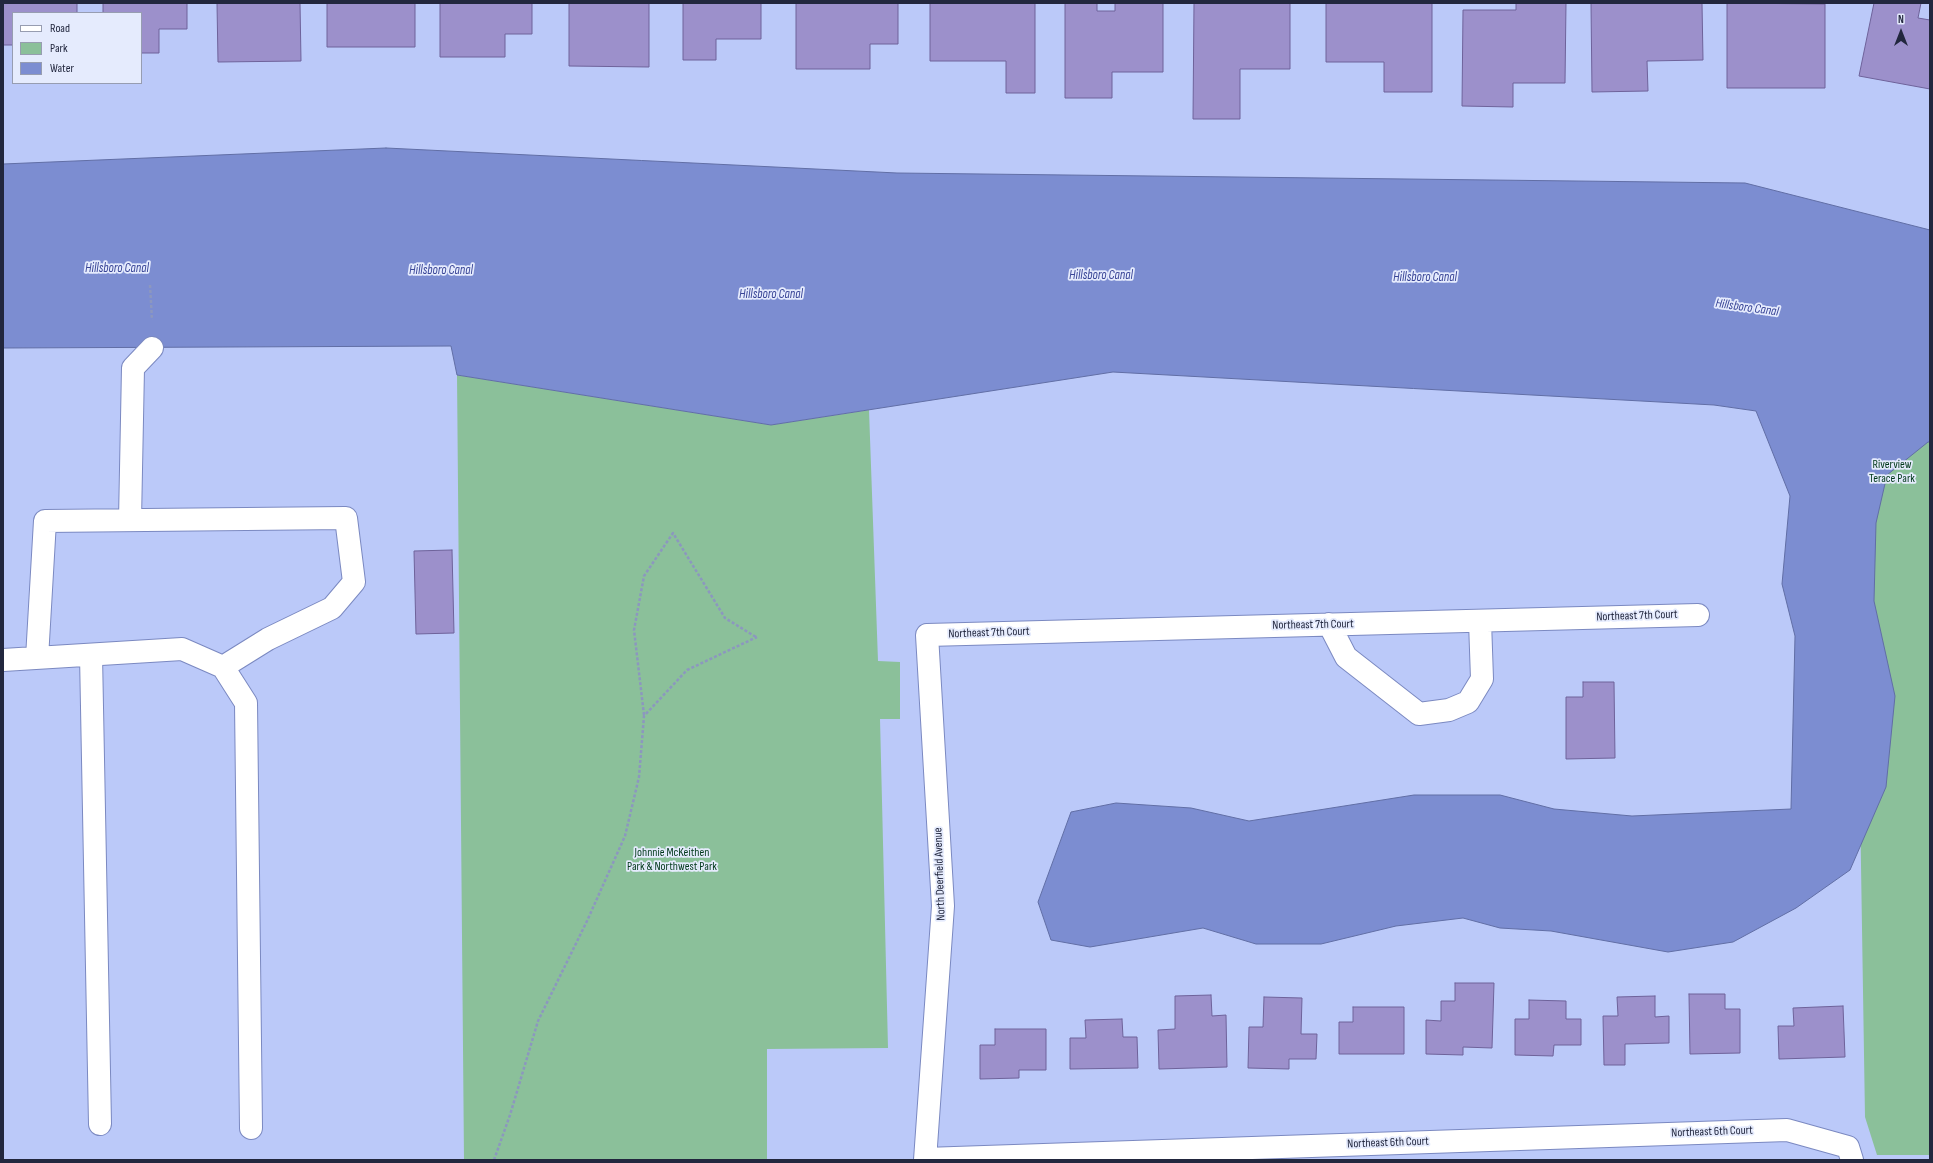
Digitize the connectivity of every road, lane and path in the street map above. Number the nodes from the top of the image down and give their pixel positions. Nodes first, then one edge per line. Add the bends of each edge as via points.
1 (150, 285) dead end
2 (152, 323) dead end
3 (152, 348) dead end
4 (130, 520) junction
5 (1698, 614) dead end
6 (1480, 621) junction
7 (1329, 624) junction
8 (927, 635) joint
9 (91, 655) junction
10 (37, 658) junction
11 (9, 660) edge
12 (223, 667) junction
13 (644, 716) junction
14 (100, 1124) dead end
15 (251, 1128) dead end
16 (1850, 1154) edge
17 (925, 1159) edge
18 (494, 1160) edge

1 - 2 path
3 - 4 street via 132,368
4 - 10 street via 45,521
4 - 12 street via 346,518 354,582 332,608 268,639
5 - 6 street, Northeast 7th Court
6 - 7 street, Northeast 7th Court
6 - 7 street via 1482,679 1468,702 1449,710 1419,714 1346,657
7 - 8 street, Northeast 7th Court
8 - 17 street, North Deerfield Avenue via 943,906
9 - 10 street
9 - 12 street via 182,649
9 - 14 street
10 - 11 street
12 - 15 street via 246,703
13 - 13 path via 687,670 757,638 725,618 673,533 644,576 634,630
13 - 18 path via 639,777 625,836 538,1021
16 - 17 street, Northeast 6th Court via 1787,1130

